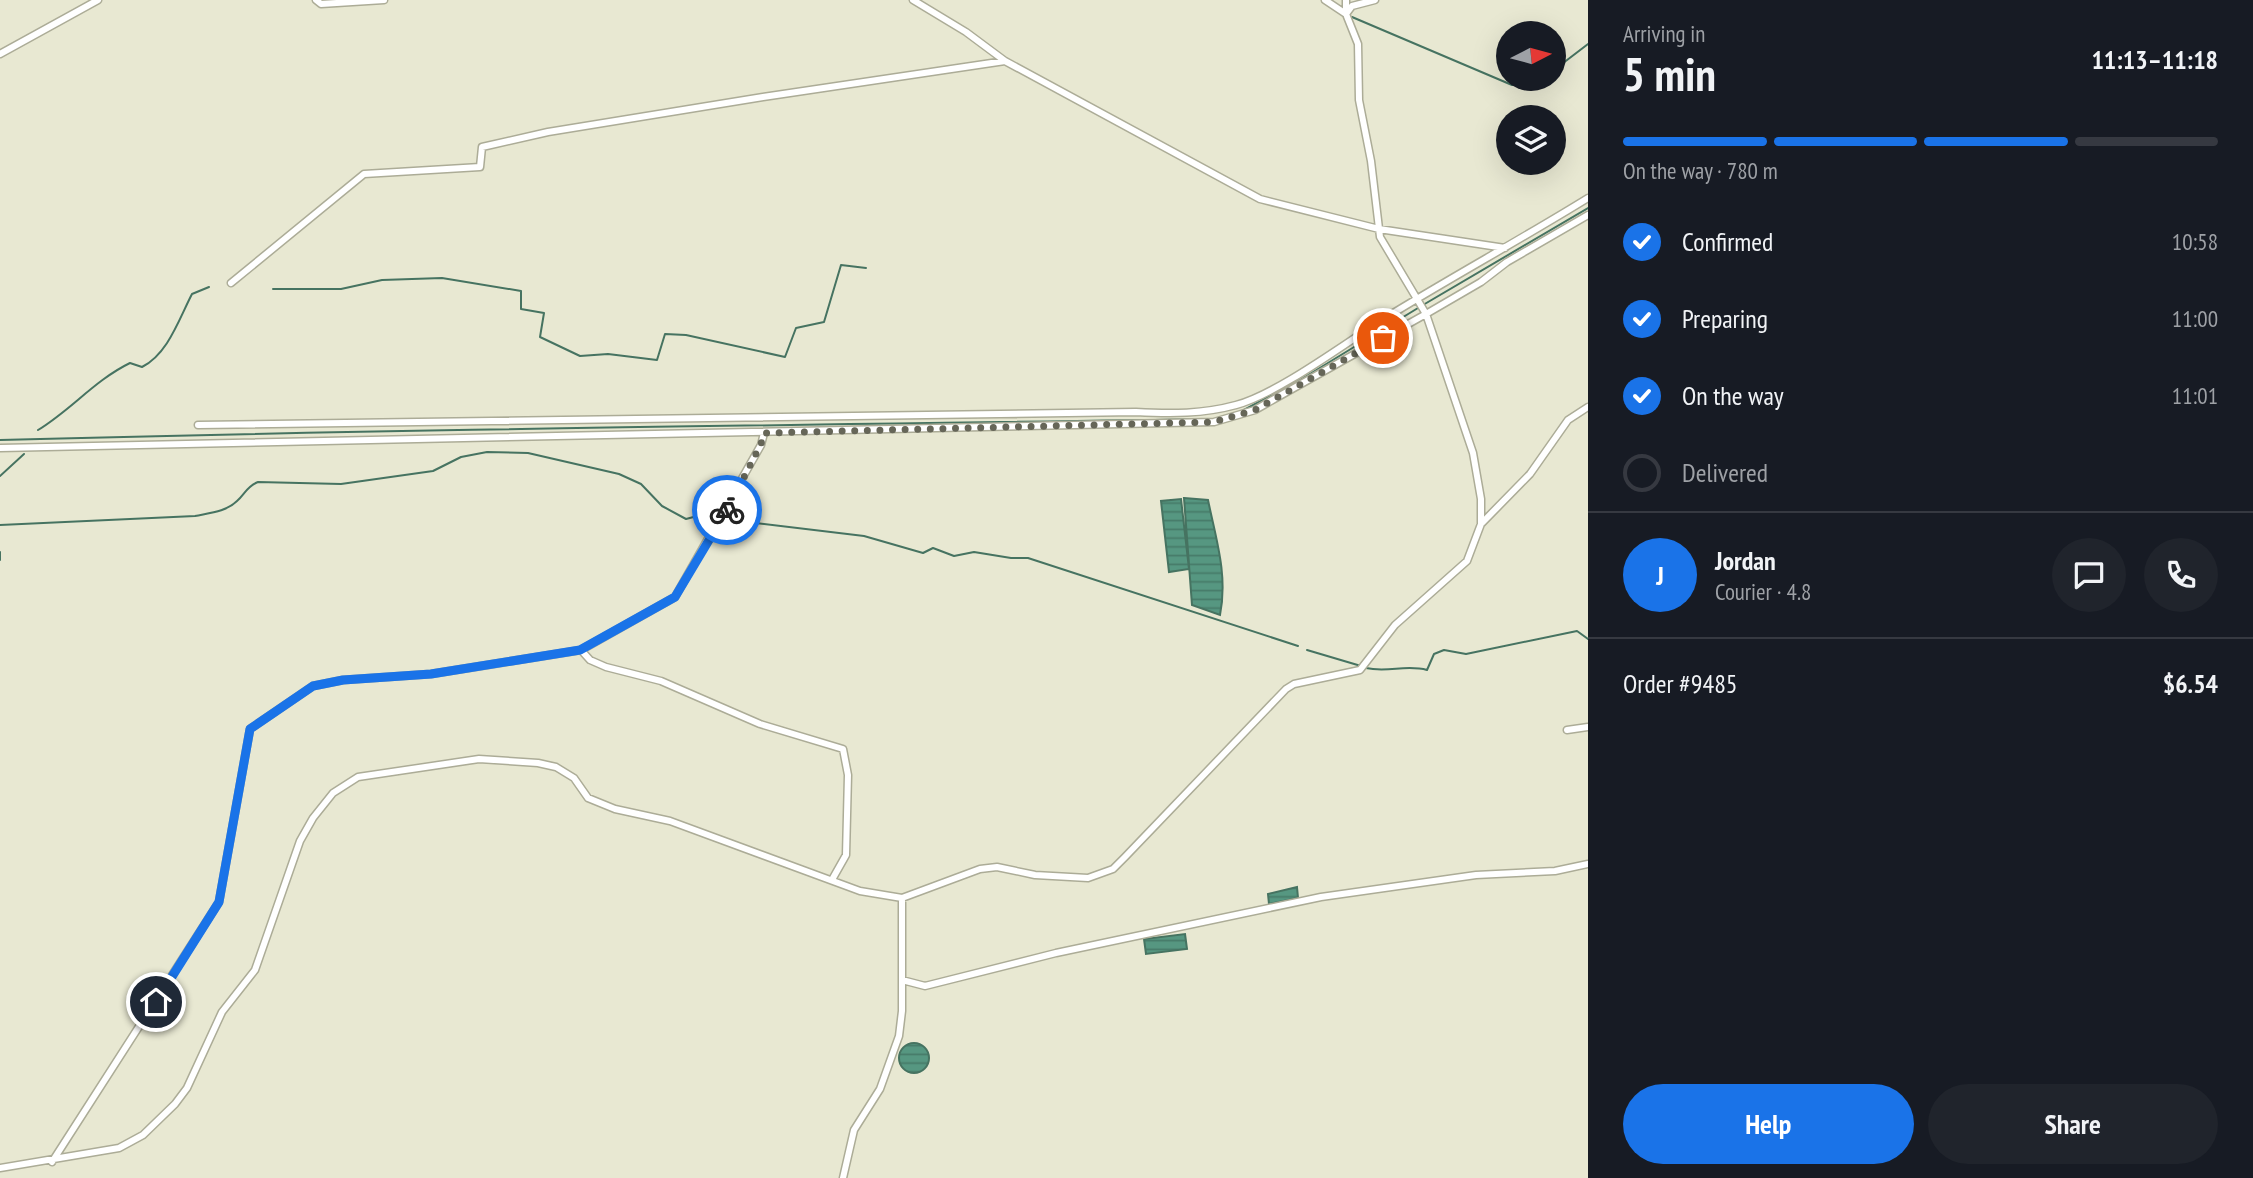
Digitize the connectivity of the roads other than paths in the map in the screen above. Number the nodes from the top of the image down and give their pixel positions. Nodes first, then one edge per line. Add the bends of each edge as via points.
1 (98, 0) edge
2 (316, 0) edge
3 (384, 0) edge
4 (912, 0) edge
5 (1325, 0) edge
6 (1346, 0) edge
7 (1375, 0) edge
8 (1346, 14) junction
9 (0, 54) edge
10 (1005, 61) junction
11 (1588, 198) edge
12 (1588, 215) edge
13 (1380, 229) junction
14 (1505, 248) junction
15 (231, 283) dead end
16 (1416, 301) junction
17 (1426, 314) junction
18 (1588, 407) edge
19 (198, 425) dead end
20 (764, 433) junction
21 (0, 448) edge
22 (1481, 524) junction
23 (580, 650) junction
24 (1588, 727) edge
25 (1567, 730) dead end
26 (1588, 864) edge
27 (833, 878) junction
28 (902, 898) junction
29 (902, 980) junction
30 (51, 1162) junction
31 (0, 1168) edge
32 (843, 1178) edge

1 - 9 street
2 - 3 street via 321,4
4 - 10 street
5 - 8 street
6 - 8 street
7 - 8 street via 1352,6
8 - 13 street via 1358,44 1359,100
10 - 13 street via 1260,200
10 - 15 street via 548,132 482,147 480,166 364,174
11 - 14 street
12 - 17 street
13 - 14 street
13 - 16 street via 1382,244
14 - 16 street
16 - 17 street
16 - 19 street via 1274,388 1239,405 1185,414
17 - 20 street via 1255,410 1214,422
17 - 22 street via 1473,453
18 - 22 street via 1568,420 1530,474
20 - 21 street
20 - 23 street via 722,519 675,597
22 - 28 street via 1468,561 1395,625 1360,670 1286,689 1113,869 1088,877 980,869
23 - 27 street via 606,667 661,681 760,724 843,749 848,775 846,855
23 - 30 street via 431,674 313,686 250,729 219,902
24 - 25 street
26 - 29 street via 1321,897 925,986
27 - 28 street via 860,891
27 - 30 street via 670,821 608,806 588,798 574,778 538,763 479,759 358,777 332,793 300,841 256,970 222,1012 175,1104 131,1143
28 - 29 street
29 - 32 street via 896,1045 880,1089 854,1130
30 - 31 street

